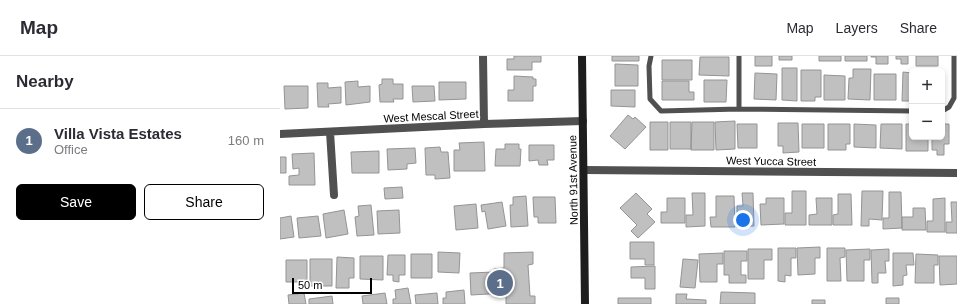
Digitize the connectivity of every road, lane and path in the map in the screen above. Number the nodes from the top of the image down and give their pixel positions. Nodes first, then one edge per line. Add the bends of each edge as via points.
1 (483, 56) edge
2 (582, 56) edge
3 (651, 56) edge
4 (739, 56) edge
5 (954, 56) edge
6 (739, 109) junction
7 (945, 109) edge
8 (909, 111) edge
9 (583, 121) junction
10 (484, 124) junction
11 (330, 132) junction
12 (280, 134) edge
13 (584, 170) junction
14 (957, 173) edge
15 (334, 195) dead end
16 (585, 304) edge

1 - 10 street
2 - 9 main road, North 91st Avenue
3 - 6 lane via 650,99 662,111
4 - 6 lane
5 - 7 lane via 954,98
6 - 8 lane
9 - 10 street, West Mescal Street
9 - 13 main road, North 91st Avenue
10 - 11 street, West Mescal Street
11 - 12 street, West Mescal Street
11 - 15 street
13 - 14 street, West Yucca Street
13 - 16 main road, North 91st Avenue

